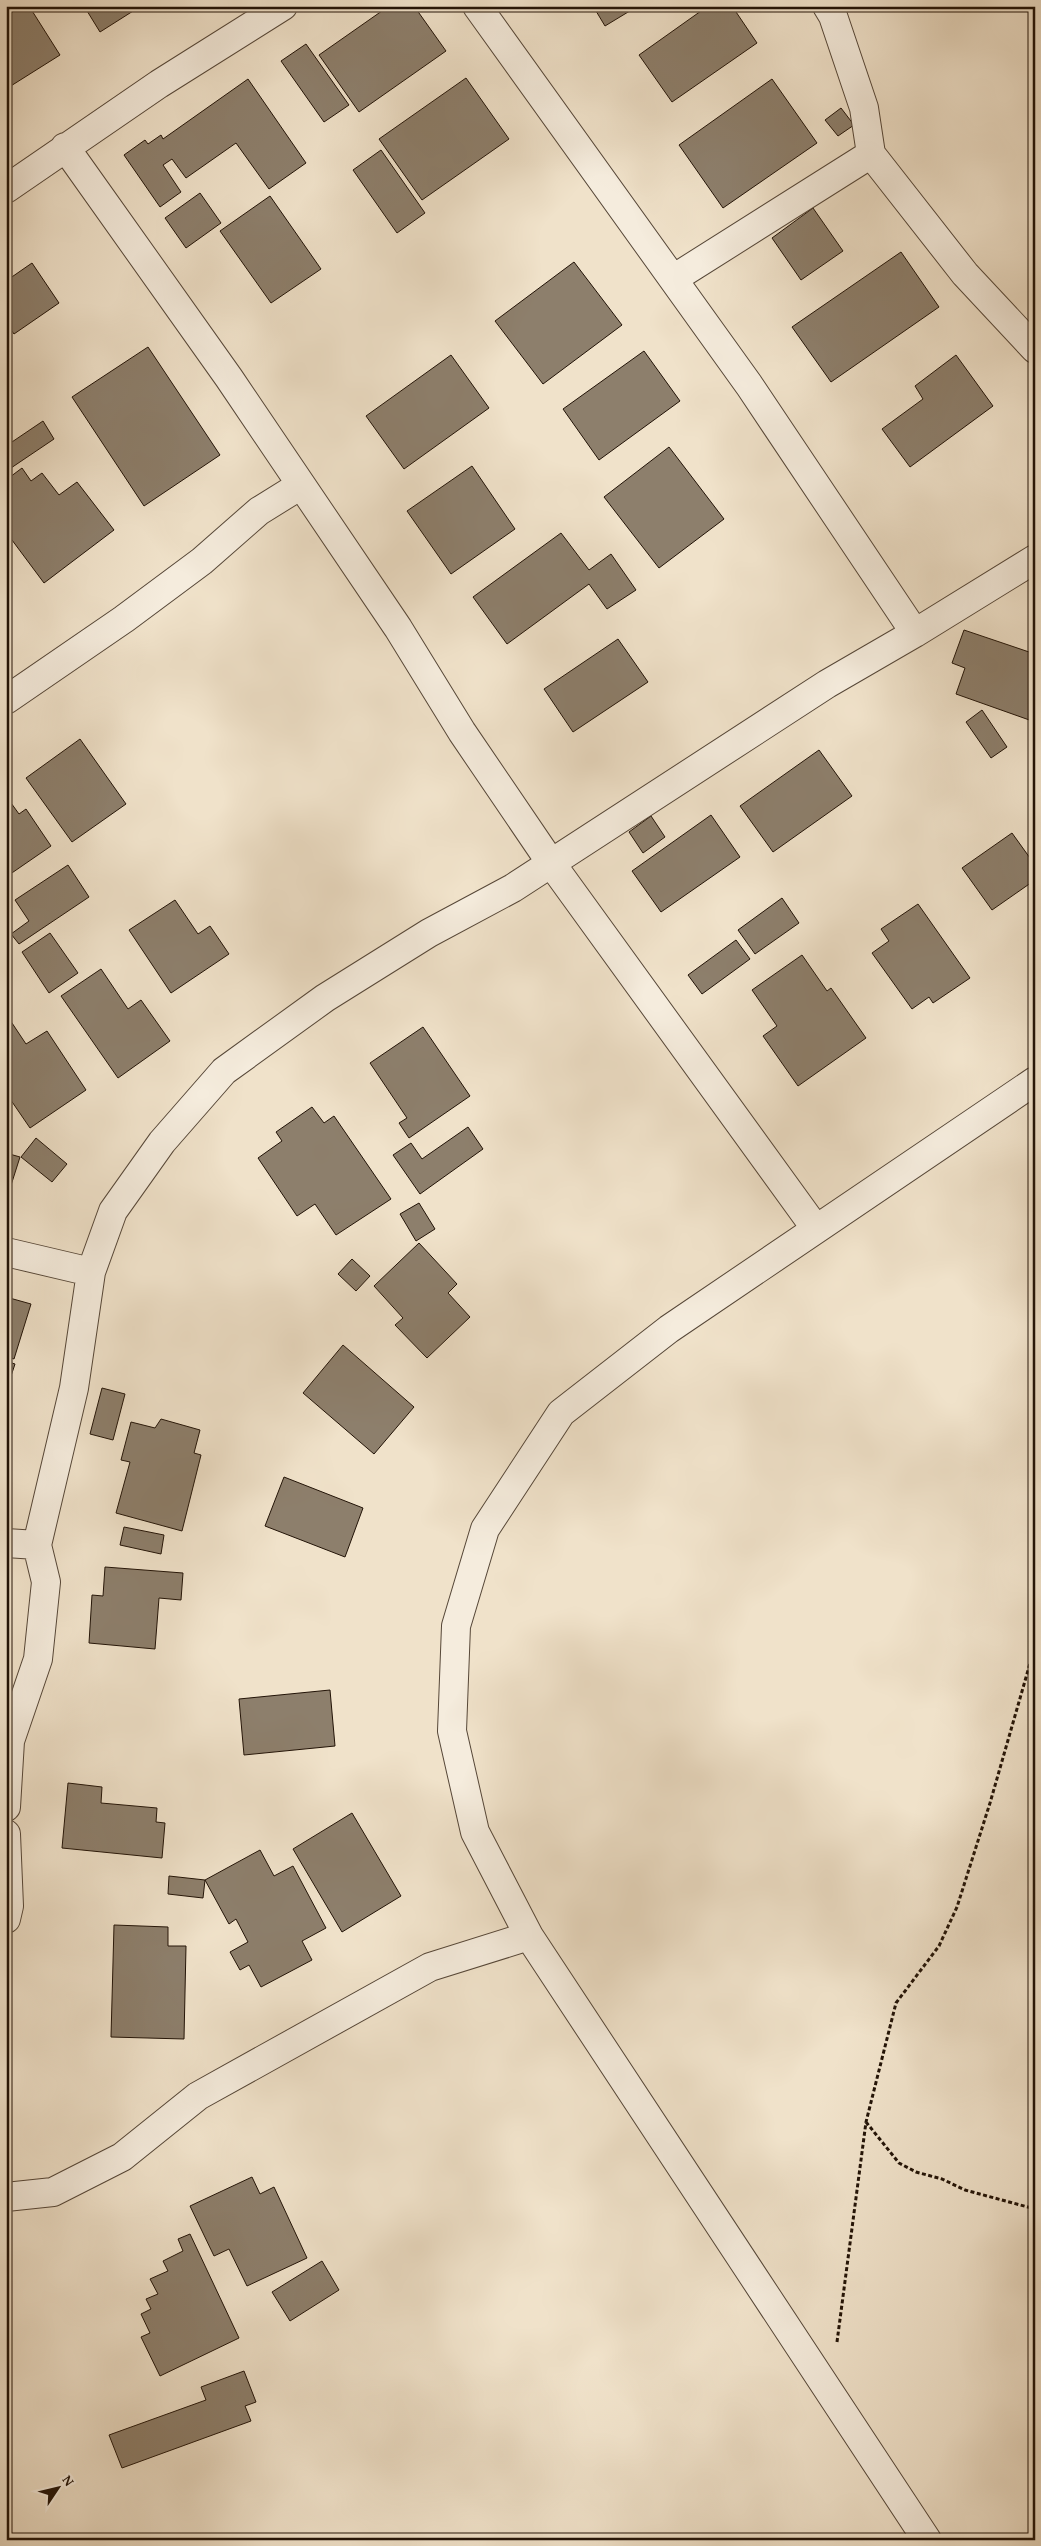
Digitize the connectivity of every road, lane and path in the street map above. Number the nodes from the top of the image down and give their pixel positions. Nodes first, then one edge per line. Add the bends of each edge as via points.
1 (283, 6) edge
2 (477, 6) edge
3 (827, 6) edge
4 (1006, 6) edge
5 (1035, 11) edge
6 (65, 147) junction
7 (871, 154) junction
8 (6, 189) edge
9 (673, 278) junction
10 (1035, 349) edge
11 (301, 485) junction
12 (1035, 559) edge
13 (915, 633) junction
14 (6, 700) edge
15 (551, 863) junction
16 (1035, 1080) edge
17 (816, 1229) junction
18 (6, 1252) edge
19 (91, 1272) junction
20 (6, 1543) edge
21 (37, 1545) junction
22 (1035, 1646) edge
23 (6, 1807) edge
24 (6, 1834) edge
25 (6, 1919) edge
26 (529, 1936) junction
27 (866, 2122) junction
28 (6, 2197) edge
29 (1035, 2209) edge
30 (831, 2392) junction
31 (927, 2540) edge

1 - 6 street
2 - 9 street
3 - 7 street via 864,108
4 - 5 path
6 - 8 street
6 - 11 street
7 - 9 street
7 - 10 street via 965,274
9 - 13 street via 749,385
11 - 14 street via 259,511 202,561 124,619
11 - 15 street
12 - 13 street
13 - 15 street via 827,684
15 - 17 street
15 - 19 street via 325,998 224,1072 162,1142 113,1211
16 - 17 street
17 - 26 street via 669,1329 561,1413 485,1529 456,1626 452,1731 475,1832
18 - 19 street
19 - 21 street via 74,1388
20 - 21 street
21 - 23 street via 46,1582 38,1659 10,1741
22 - 27 path via 957,1906 939,1946 896,2003
24 - 25 street via 9,1906
26 - 28 street via 430,1967 198,2096 122,2157 53,2192
26 - 30 street
27 - 29 path via 899,2163 916,2172 965,2190
27 - 30 path
30 - 31 street

